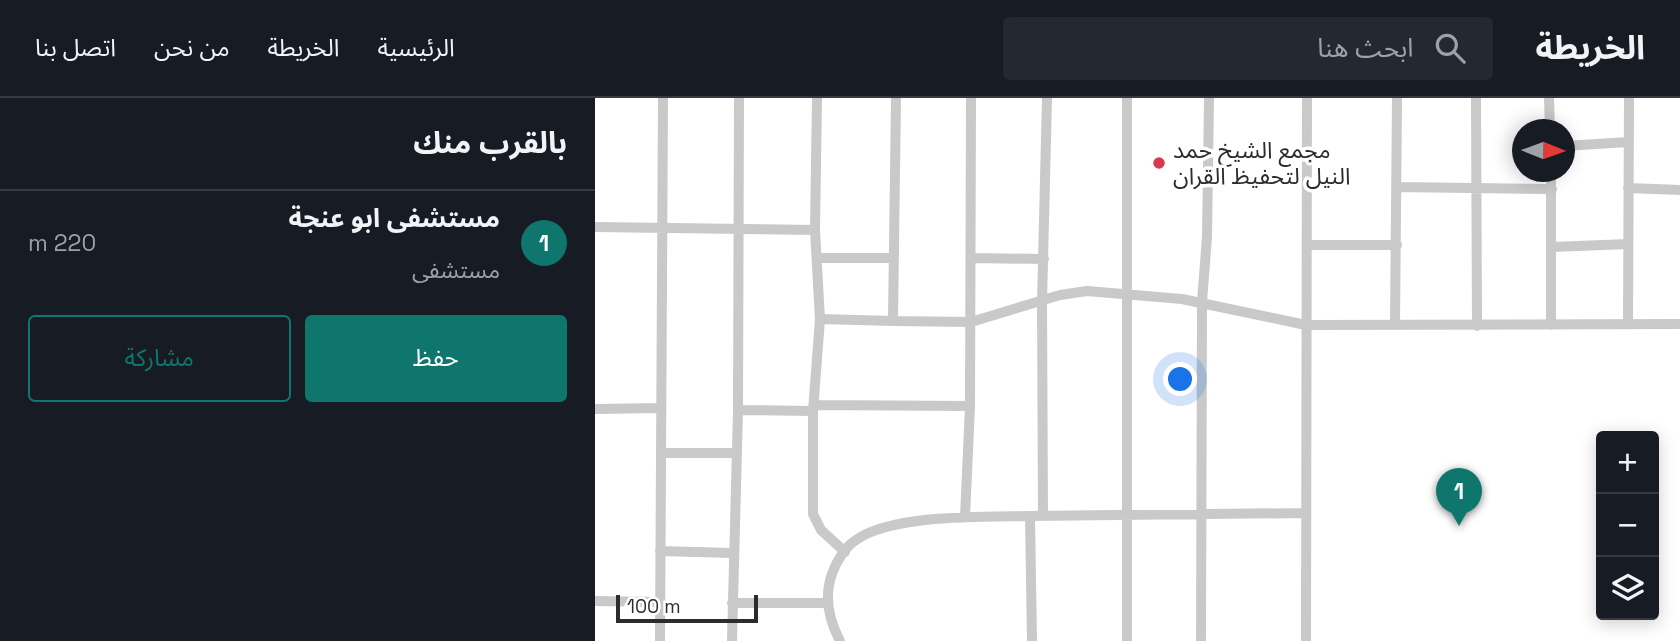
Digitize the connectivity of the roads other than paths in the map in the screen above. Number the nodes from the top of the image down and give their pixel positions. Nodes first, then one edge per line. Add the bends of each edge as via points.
1 (663, 98) edge
2 (739, 98) edge
3 (817, 98) edge
4 (896, 98) edge
5 (971, 98) edge
6 (1047, 98) edge
7 (1128, 98) edge
8 (1209, 98) edge
9 (1307, 98) edge
10 (1397, 98) edge
11 (1476, 98) edge
12 (1549, 98) edge
13 (1629, 98) edge
14 (1550, 119) edge
15 (1628, 142) junction
16 (1575, 145) edge
17 (1552, 182) edge
18 (1397, 187) junction
19 (1475, 188) junction
20 (1628, 188) junction
21 (1552, 189) junction
22 (1680, 190) edge
23 (595, 227) edge
24 (661, 228) junction
25 (736, 228) junction
26 (815, 230) junction
27 (1628, 244) junction
28 (1397, 245) junction
29 (1307, 246) junction
30 (1552, 247) junction
31 (817, 258) junction
32 (894, 258) junction
33 (973, 258) junction
34 (1044, 259) junction
35 (1127, 292) junction
36 (1042, 302) junction
37 (1202, 302) junction
38 (820, 319) junction
39 (894, 321) junction
40 (971, 322) junction
41 (1628, 324) junction
42 (1680, 324) edge
43 (1306, 325) junction
44 (1395, 325) junction
45 (1551, 325) junction
46 (1476, 326) junction
47 (970, 406) junction
48 (661, 408) junction
49 (814, 408) junction
50 (595, 409) edge
51 (738, 410) junction
52 (661, 453) junction
53 (737, 453) junction
54 (1306, 513) junction
55 (1203, 514) junction
56 (1126, 515) junction
57 (1030, 516) junction
58 (1043, 516) junction
59 (965, 517) junction
60 (660, 551) junction
61 (845, 552) junction
62 (732, 553) junction
63 (595, 601) edge
64 (659, 602) junction
65 (732, 603) junction
66 (827, 603) junction
67 (660, 641) edge
68 (732, 641) edge
69 (840, 641) edge
70 (1032, 641) edge
71 (1127, 641) edge
72 (1201, 641) edge
73 (1306, 641) edge

1 - 24 street
2 - 25 street
3 - 26 street
4 - 32 street
5 - 33 street
6 - 34 street
7 - 35 street
8 - 37 street
9 - 29 street
10 - 18 street
11 - 19 street
12 - 14 street
13 - 15 street
15 - 16 street
15 - 20 street
17 - 21 street
18 - 19 street
18 - 28 street
19 - 21 street
19 - 46 street
20 - 22 street
20 - 27 street
21 - 30 street
23 - 24 street
24 - 25 street
24 - 48 street
25 - 26 street
25 - 51 street
26 - 31 street
27 - 30 street
27 - 41 street
28 - 29 street
28 - 44 street
29 - 43 street
30 - 45 street
31 - 32 street
31 - 38 street
32 - 39 street
33 - 34 street
33 - 40 street
34 - 36 street
35 - 36 street via 1072,292
35 - 37 street
35 - 56 street
36 - 40 street
36 - 58 street
37 - 43 street
37 - 55 street
38 - 39 street
38 - 49 street
39 - 40 street
40 - 47 street
41 - 42 street
41 - 45 street
43 - 44 street
43 - 54 street
44 - 46 street
45 - 46 street
47 - 49 street
47 - 59 street
48 - 50 street
48 - 52 street
49 - 51 street
49 - 61 street via 814,521
51 - 53 street
52 - 53 street
52 - 60 street
53 - 62 street
54 - 55 street
54 - 73 street
55 - 56 street
55 - 72 street
56 - 58 street
56 - 71 street
57 - 58 street
57 - 59 street
57 - 70 street
59 - 61 street via 881,529 854,541
60 - 62 street
60 - 64 street
61 - 66 street via 830,580
62 - 65 street
63 - 64 street
64 - 67 street
65 - 66 street
65 - 68 street
66 - 69 street

